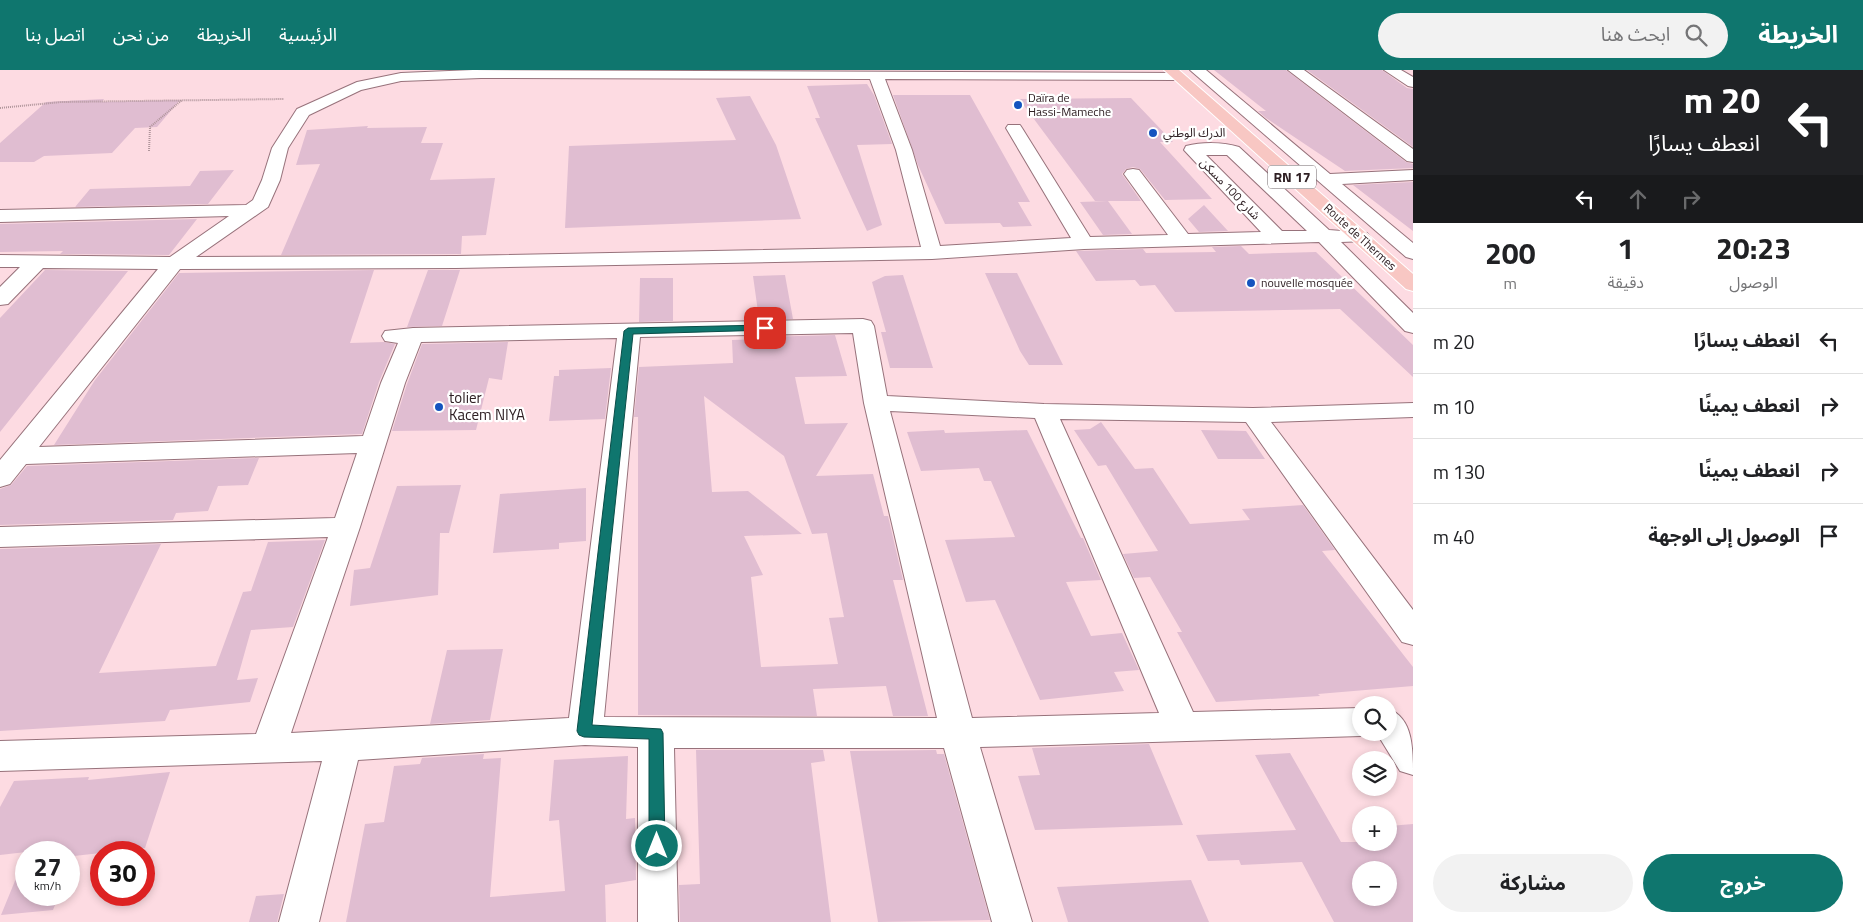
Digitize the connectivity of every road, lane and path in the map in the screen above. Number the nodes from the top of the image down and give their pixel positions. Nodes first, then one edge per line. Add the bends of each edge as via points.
1 (1197, 70) edge
2 (1295, 70) edge
3 (1392, 70) edge
4 (1174, 73) edge
5 (876, 74) junction
6 (1413, 83) edge
7 (332, 98) junction
8 (183, 100) junction
9 (0, 108) edge
10 (1014, 128) dead end
11 (149, 151) dead end
12 (1413, 157) edge
13 (1133, 174) dead end
14 (1413, 176) edge
15 (1326, 179) junction
16 (253, 210) junction
17 (0, 216) edge
18 (1324, 236) junction
19 (1360, 237) junction
20 (1278, 238) junction
21 (1182, 240) junction
22 (1084, 243) junction
23 (932, 253) junction
24 (1413, 253) edge
25 (0, 261) edge
26 (38, 261) junction
27 (174, 263) junction
28 (1413, 285) edge
29 (0, 300) edge
30 (1413, 326) edge
31 (628, 331) junction
32 (876, 403) junction
33 (1413, 410) edge
34 (1044, 411) junction
35 (1253, 415) junction
36 (374, 444) junction
37 (17, 456) junction
38 (0, 478) edge
39 (346, 527) junction
40 (0, 537) edge
41 (1413, 633) edge
42 (1413, 721) edge
43 (1352, 722) edge
44 (1397, 722) edge
45 (1182, 727) junction
46 (584, 731) junction
47 (656, 733) junction
48 (958, 733) junction
49 (1397, 735) edge
50 (344, 746) junction
51 (269, 747) junction
52 (0, 756) edge
53 (1413, 760) edge
54 (299, 922) edge
55 (658, 922) edge
56 (1012, 922) edge

1 - 15 street
2 - 12 street
3 - 6 street
4 - 5 street
4 - 19 main road, Route de Thermes / RN 17
5 - 7 street via 401,77 357,86
5 - 23 street via 904,150
7 - 8 path
7 - 16 street via 303,112 280,148 261,203
8 - 9 path via 61,102
8 - 11 path via 150,127
10 - 22 street
13 - 21 street
14 - 15 street
15 - 24 street
16 - 17 street
16 - 27 street
18 - 19 street
18 - 20 street
18 - 20 street, شارع 100 مسكن via 1233,151 1192,150
18 - 30 street
19 - 28 main road, Route de Thermes / RN 17
20 - 21 street
21 - 22 street
22 - 23 street
23 - 27 street via 456,262
25 - 26 street
26 - 27 street
26 - 29 street
27 - 37 street
31 - 32 street via 863,326
31 - 36 street via 403,335 393,384
31 - 46 street
32 - 34 street
32 - 48 street
33 - 35 street
34 - 35 street
34 - 45 street
35 - 41 street
36 - 37 street
36 - 39 street
37 - 38 street
39 - 40 street
39 - 51 street
42 - 44 street
43 - 45 street
45 - 48 street
46 - 47 street
46 - 50 street
47 - 48 street
47 - 55 street
48 - 56 street
49 - 53 street
50 - 51 street
50 - 54 street
51 - 52 street

